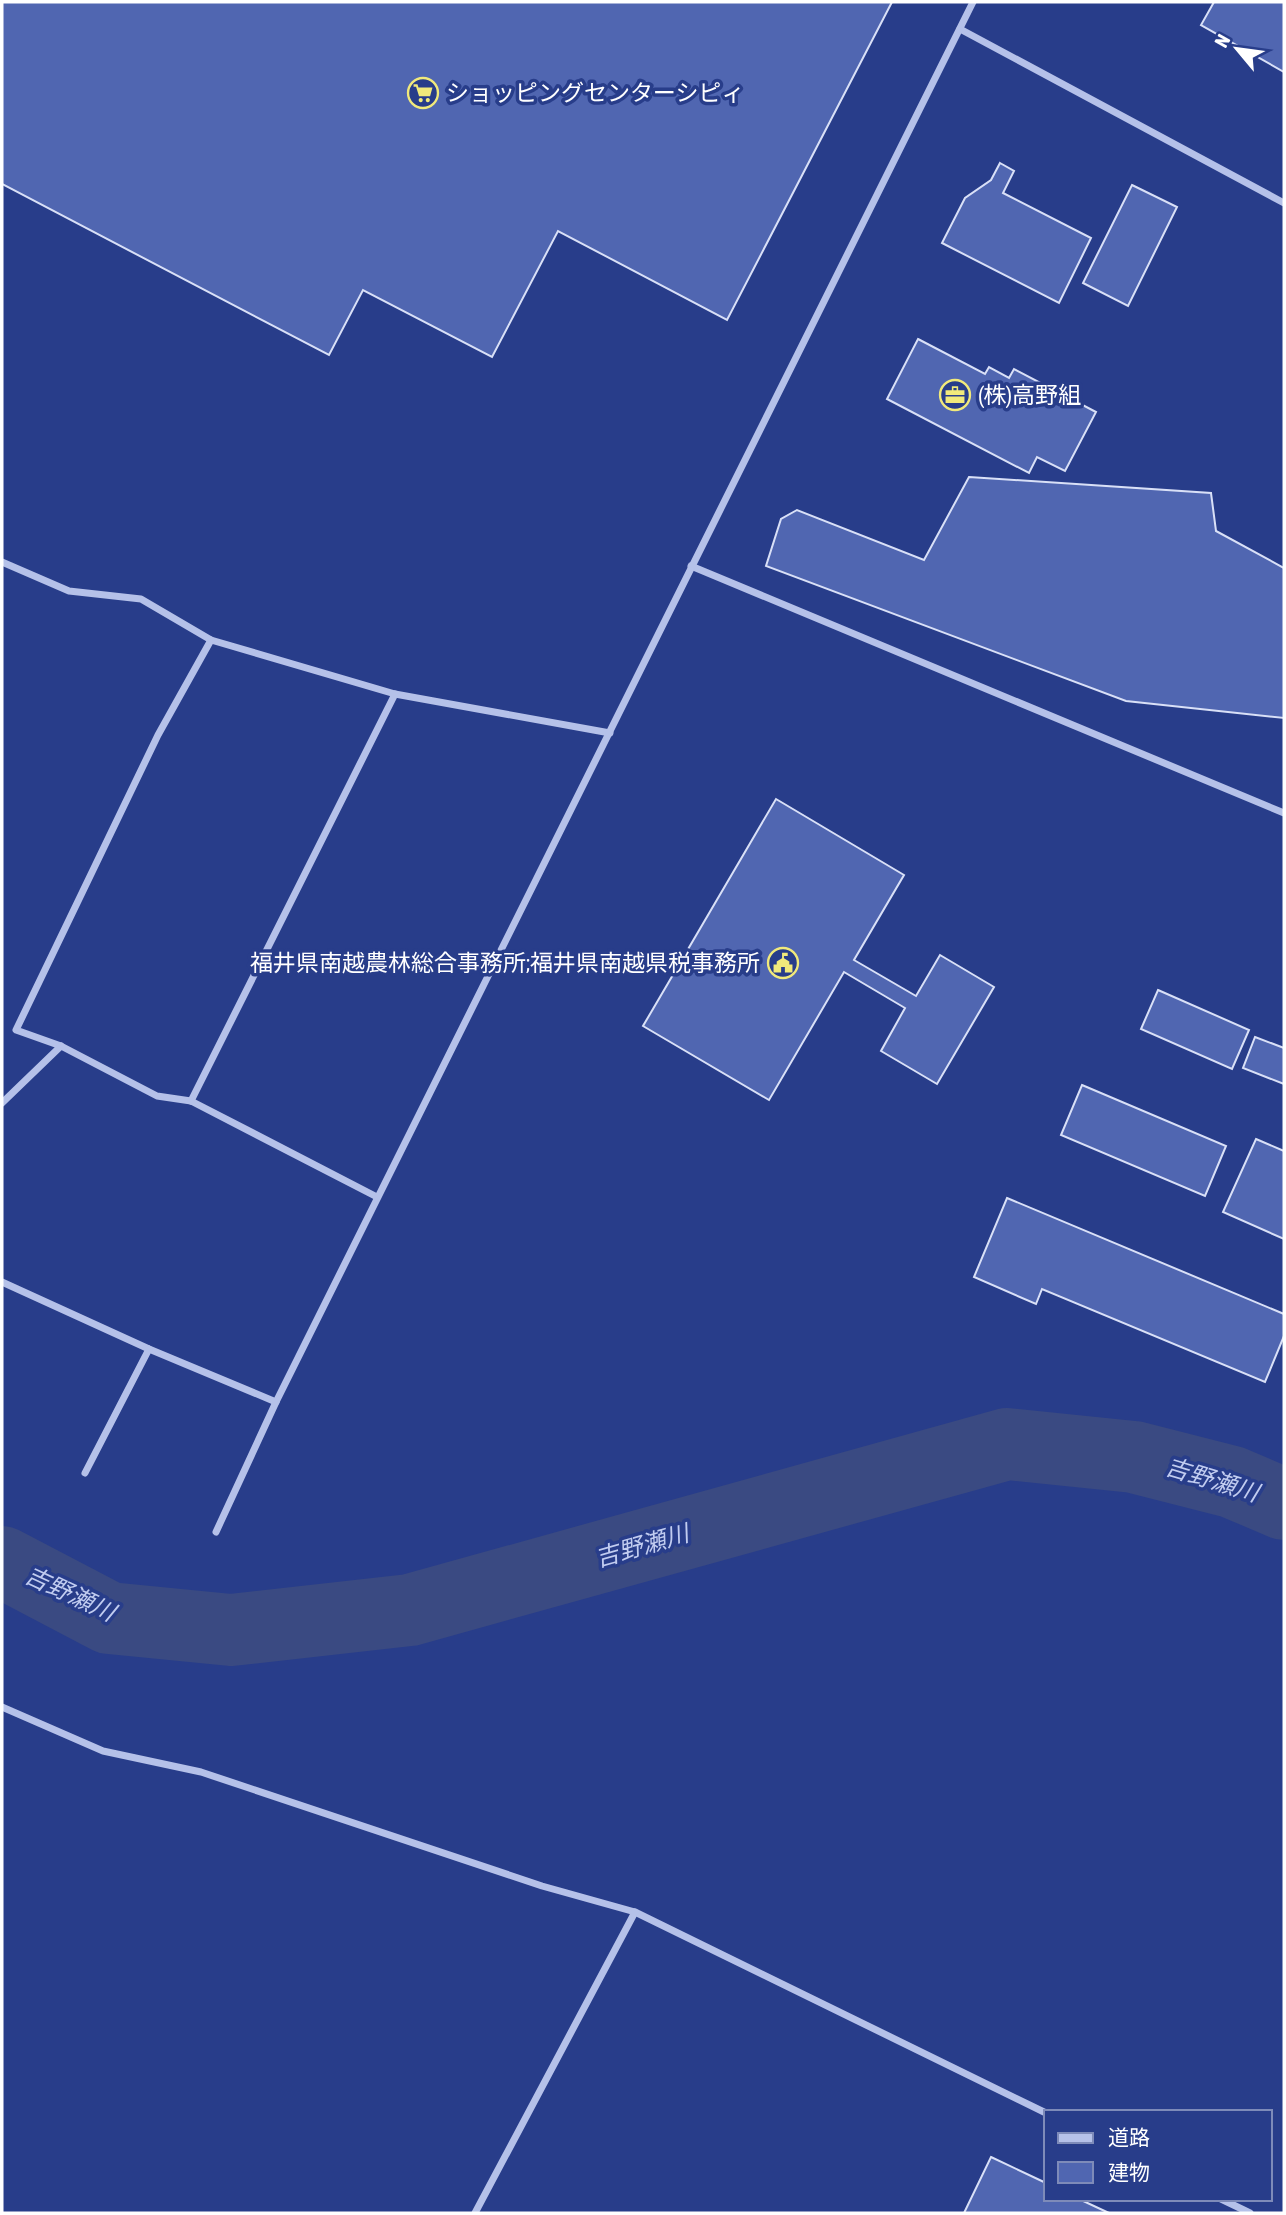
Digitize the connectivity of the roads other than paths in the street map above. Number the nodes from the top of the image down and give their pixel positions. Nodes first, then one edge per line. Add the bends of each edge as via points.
1 (973, 2) edge
2 (960, 29) junction
3 (1284, 203) edge
4 (2, 562) edge
5 (691, 566) junction
6 (211, 640) junction
7 (395, 694) junction
8 (610, 733) junction
9 (1284, 813) edge
10 (61, 1046) junction
11 (191, 1101) junction
12 (2, 1103) edge
13 (377, 1197) junction
14 (2, 1282) edge
15 (149, 1349) junction
16 (276, 1402) junction
17 (86, 1473) dead end
18 (216, 1532) dead end
19 (2, 1707) edge
20 (635, 1912) junction
21 (1044, 2112) edge
22 (1225, 2201) edge
23 (475, 2213) edge
24 (1250, 2213) edge

1 - 2 street
2 - 3 street
2 - 5 street
4 - 6 street via 69,591 141,599
5 - 8 street
5 - 9 street
6 - 7 street
6 - 10 street via 158,735 16,1030
7 - 8 street
7 - 11 street
8 - 13 street
10 - 11 street via 157,1096
10 - 12 street
11 - 13 street
13 - 16 street
14 - 15 street
15 - 16 street
15 - 17 street
16 - 18 street
19 - 20 street via 103,1751 201,1772 542,1886
20 - 21 street
20 - 23 street
22 - 24 street

